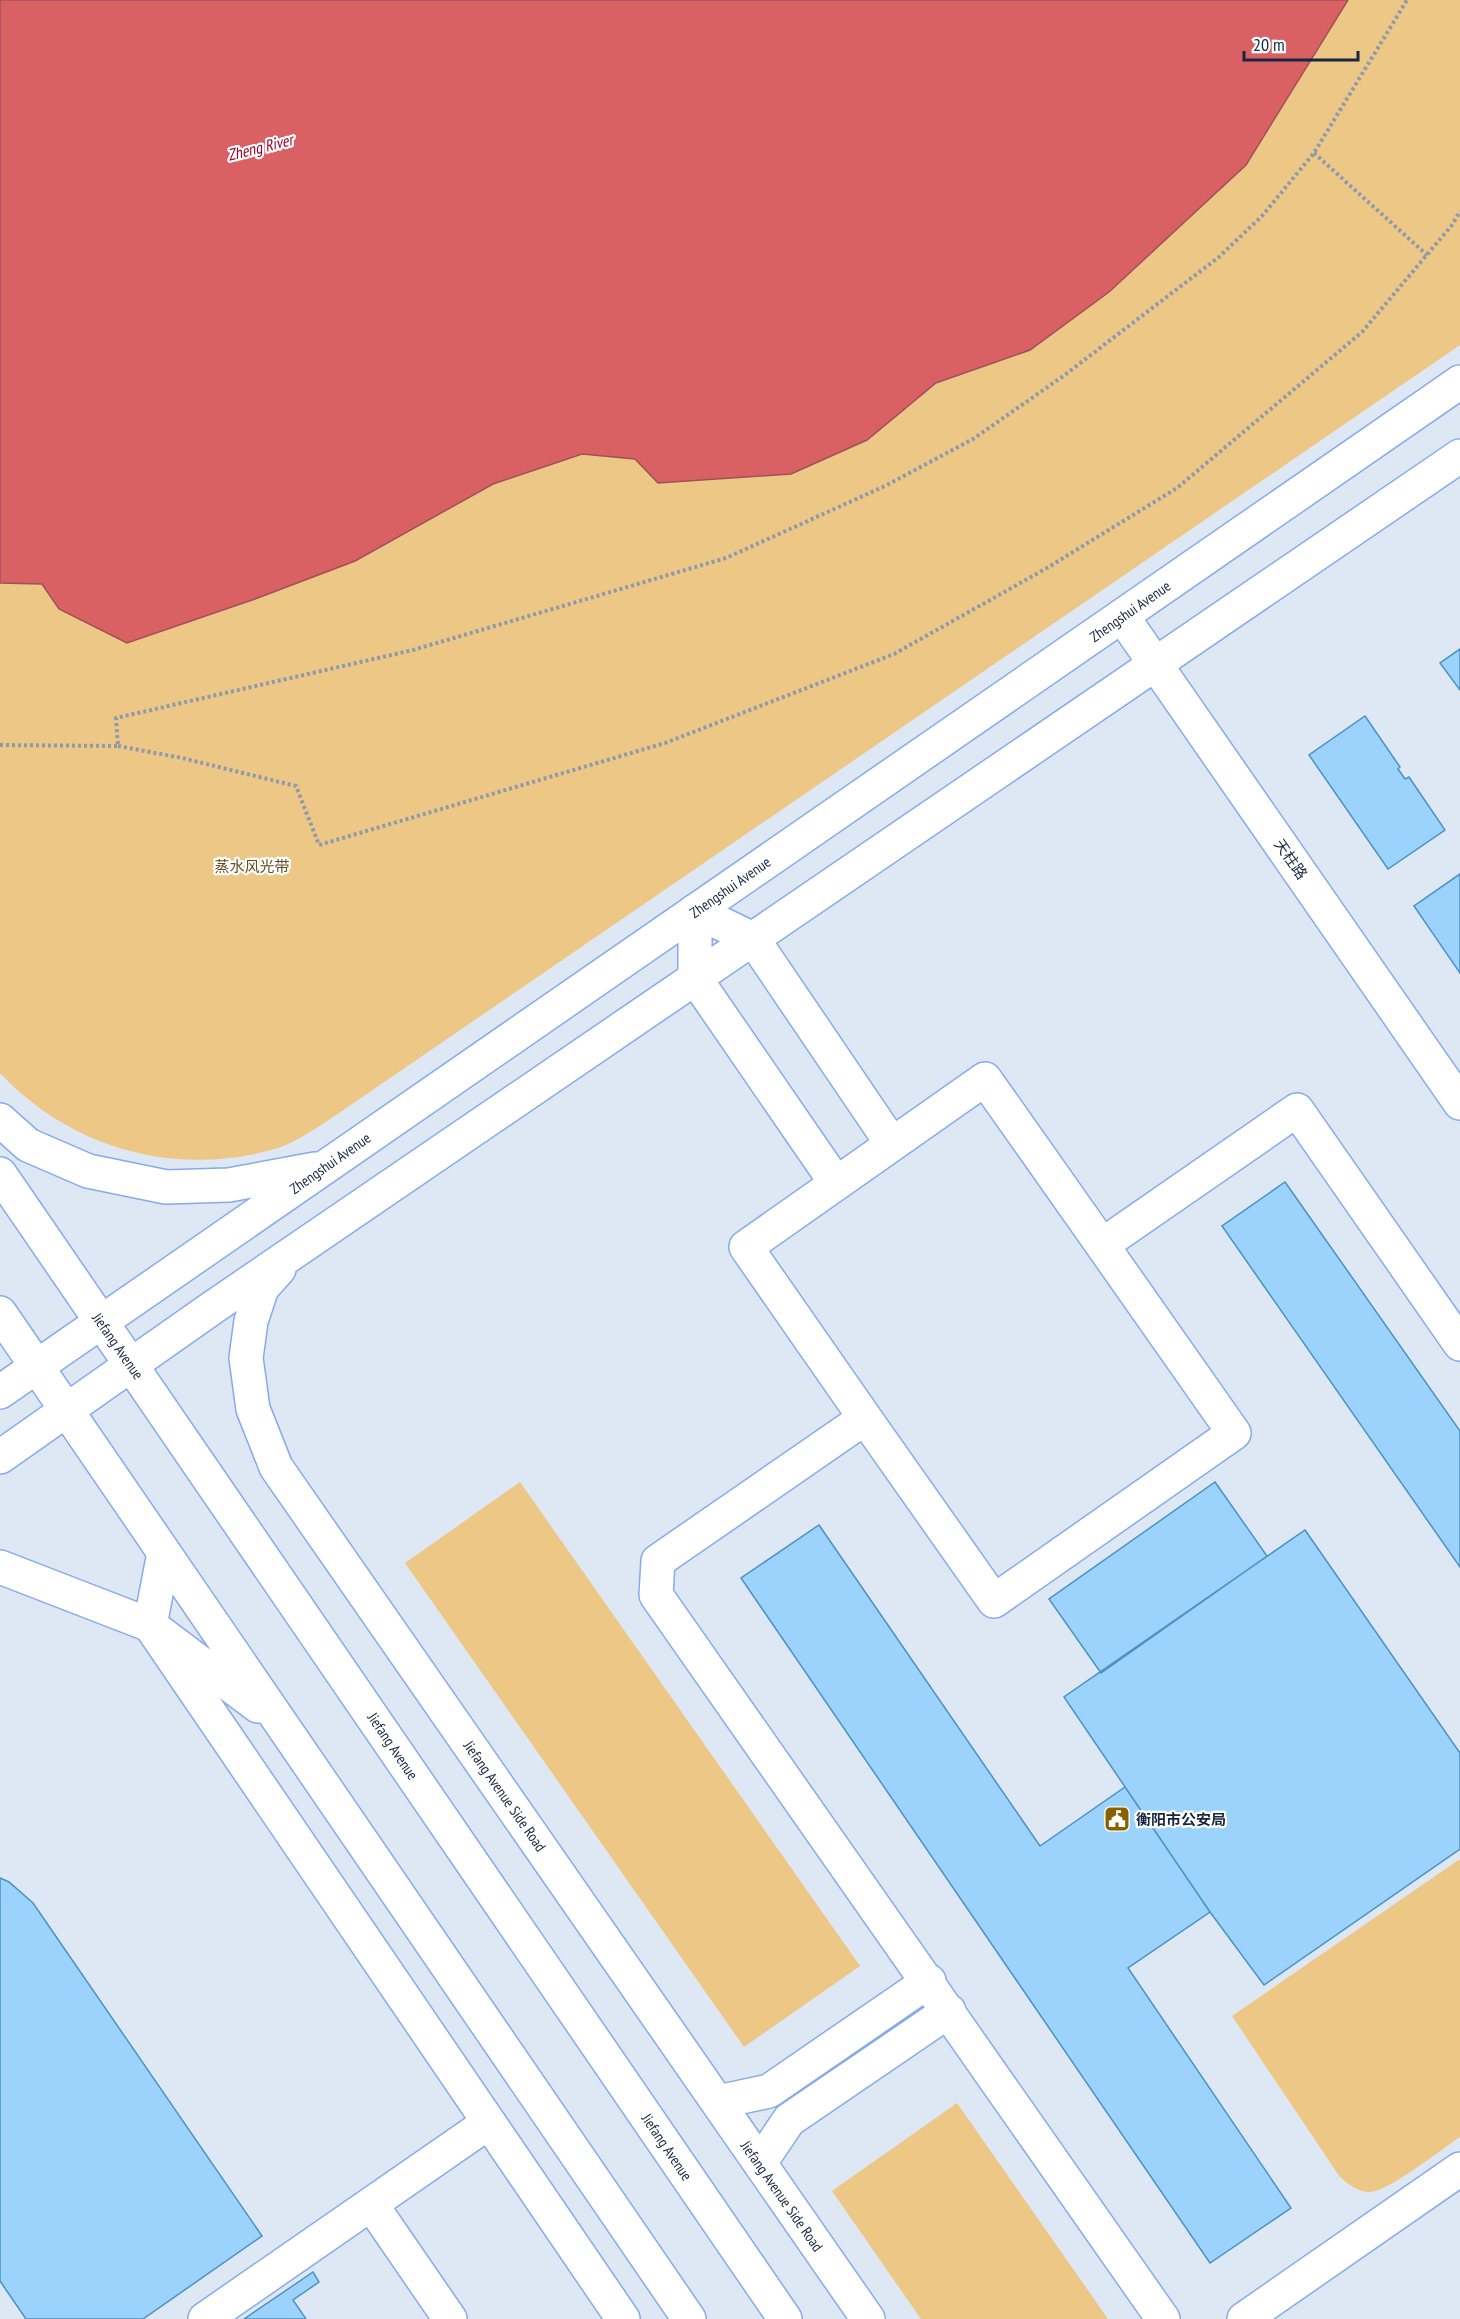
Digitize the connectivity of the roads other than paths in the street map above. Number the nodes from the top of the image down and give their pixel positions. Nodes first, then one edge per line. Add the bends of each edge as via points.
1 (1460, 382) edge
2 (1460, 456) edge
3 (1122, 616) junction
4 (1155, 664) junction
5 (695, 911) junction
6 (753, 939) junction
7 (695, 978) junction
8 (1456, 1090) edge
9 (0, 1120) edge
10 (892, 1144) junction
11 (325, 1167) junction
12 (0, 1174) edge
13 (836, 1183) junction
14 (1102, 1245) junction
15 (295, 1252) junction
16 (0, 1313) edge
17 (101, 1322) junction
18 (1460, 1344) edge
19 (132, 1365) junction
20 (36, 1366) junction
21 (0, 1392) edge
22 (67, 1411) junction
23 (865, 1418) junction
24 (0, 1457) edge
25 (164, 1553) junction
26 (0, 1567) edge
27 (150, 1625) junction
28 (281, 1723) junction
29 (928, 1981) junction
30 (949, 2011) junction
31 (718, 2102) junction
32 (488, 2123) junction
33 (760, 2163) junction
34 (1460, 2169) edge
35 (371, 2204) junction
36 (205, 2319) edge
37 (450, 2319) edge
38 (623, 2319) edge
39 (689, 2319) edge
40 (785, 2319) edge
41 (868, 2319) edge
42 (1163, 2319) edge
43 (1244, 2319) edge

1 - 3 main road, Zhengshui Avenue
2 - 4 main road
3 - 4 main road, 天柱路
3 - 5 main road, Zhengshui Avenue
4 - 6 main road
4 - 8 main road, 天柱路
5 - 6 main road
5 - 7 main road
5 - 11 main road, Zhengshui Avenue
6 - 7 main road
6 - 10 main road
7 - 13 main road
7 - 15 main road
9 - 11 main road via 28,1145 88,1171 166,1187 229,1185
10 - 13 main road
10 - 14 main road via 985,1079
11 - 17 main road, Zhengshui Avenue
12 - 17 main road, Jiefang Avenue
13 - 23 main road via 746,1247
14 - 18 main road via 1297,1110
14 - 23 main road via 1234,1433 994,1601
15 - 19 main road
15 - 31 main road, Jiefang Avenue Side Road via 262,1288 250,1321 246,1358 253,1409 276,1467
16 - 20 main road
17 - 19 main road, Jiefang Avenue
17 - 20 main road, Zhengshui Avenue
19 - 22 main road
19 - 40 main road, Jiefang Avenue
20 - 21 main road, Zhengshui Avenue
20 - 22 main road
22 - 24 main road
22 - 25 main road
23 - 29 main road via 658,1561 656,1594
25 - 27 main road
25 - 28 main road
26 - 27 main road
27 - 28 main road
27 - 32 main road
28 - 39 main road
29 - 30 main road
29 - 31 main road via 769,2091
30 - 33 main road via 789,2120
30 - 42 main road
31 - 33 main road, Jiefang Avenue Side Road
32 - 35 main road
32 - 38 main road
33 - 41 main road, Jiefang Avenue Side Road
34 - 43 main road
35 - 36 main road
35 - 37 main road

